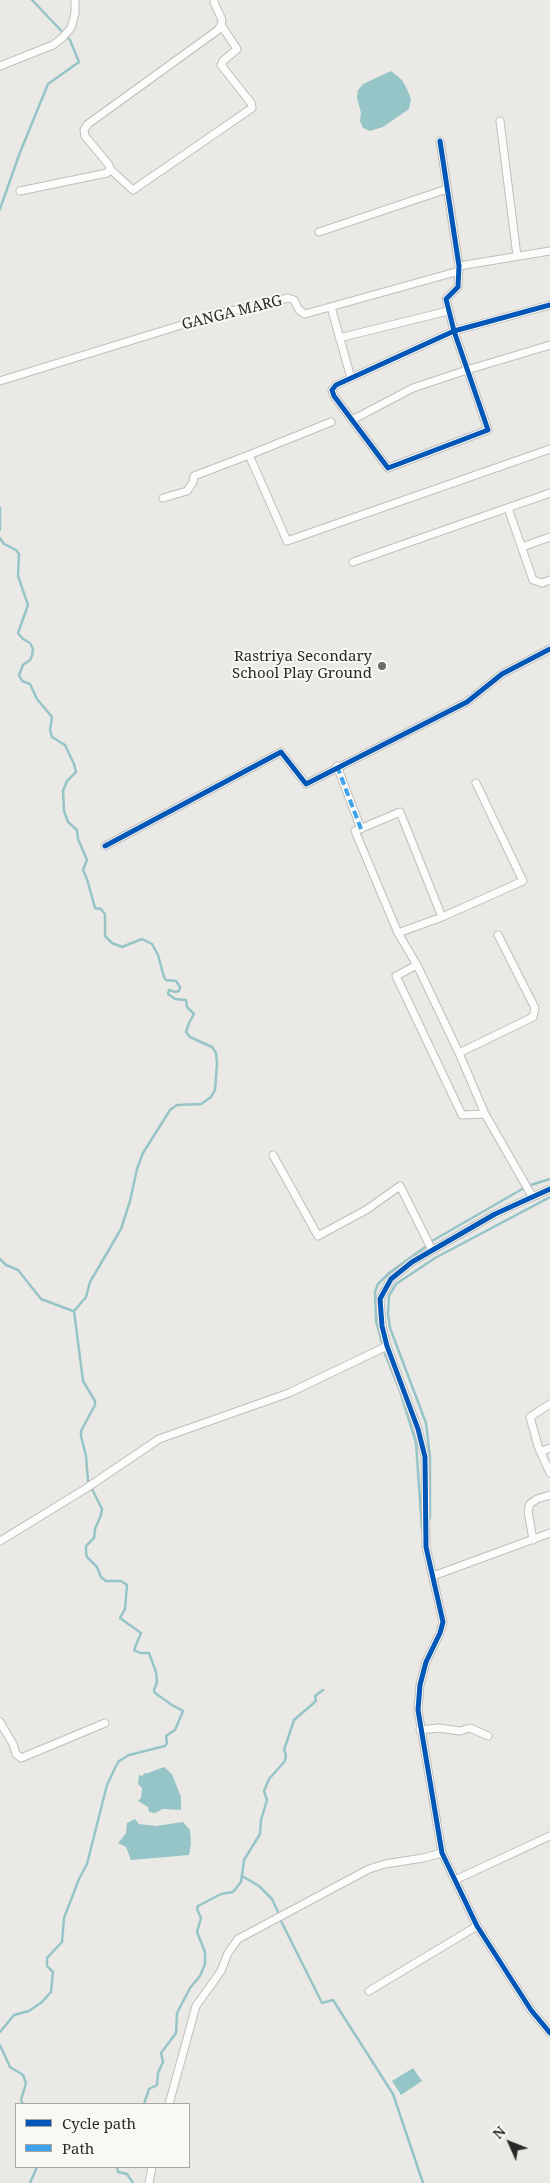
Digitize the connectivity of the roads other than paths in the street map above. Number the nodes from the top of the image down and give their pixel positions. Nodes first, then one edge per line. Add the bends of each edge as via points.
1 (75, 0) edge
2 (215, 1) edge
3 (222, 25) junction
4 (0, 66) edge
5 (500, 121) dead end
6 (440, 141) dead end
7 (110, 169) junction
8 (447, 190) junction
9 (20, 191) dead end
10 (319, 232) dead end
11 (550, 251) edge
12 (517, 256) junction
13 (459, 268) junction
14 (550, 305) edge
15 (330, 307) junction
16 (448, 311) junction
17 (454, 331) junction
18 (339, 338) junction
19 (550, 345) edge
20 (467, 370) junction
21 (351, 378) junction
22 (0, 381) edge
23 (352, 420) junction
24 (331, 422) dead end
25 (550, 449) edge
26 (249, 455) junction
27 (550, 493) edge
28 (163, 498) dead end
29 (508, 508) junction
30 (550, 537) edge
31 (522, 547) junction
32 (352, 562) dead end
33 (550, 580) edge
34 (550, 649) edge
35 (337, 766) junction
36 (476, 783) dead end
37 (361, 828) junction
38 (105, 846) dead end
39 (442, 917) junction
40 (398, 934) junction
41 (498, 935) dead end
42 (417, 965) junction
43 (459, 1053) junction
44 (485, 1114) junction
45 (272, 1155) dead end
46 (550, 1189) edge
47 (532, 1196) junction
48 (432, 1250) junction
49 (387, 1346) junction
50 (550, 1404) edge
51 (550, 1448) edge
52 (540, 1452) junction
53 (550, 1473) edge
54 (550, 1495) edge
55 (550, 1534) edge
56 (532, 1540) junction
57 (0, 1542) edge
58 (433, 1576) junction
59 (0, 1722) edge
60 (105, 1723) dead end
61 (420, 1730) junction
62 (488, 1736) dead end
63 (550, 1836) edge
64 (442, 1853) junction
65 (455, 1880) junction
66 (477, 1926) junction
67 (369, 1991) dead end
68 (550, 2032) edge
69 (169, 2103) edge
70 (152, 2168) edge
71 (148, 2183) edge

1 - 4 street via 71,28 62,38 53,45
2 - 3 street
3 - 7 street via 88,124 85,136
3 - 7 street via 237,49 221,65 252,108 133,190
5 - 12 street
6 - 8 street
7 - 9 street via 103,175
8 - 10 street
8 - 13 street
11 - 12 street, GANGA MARG
12 - 13 street, GANGA MARG
13 - 15 street, GANGA MARG
13 - 16 street via 458,287 446,299
14 - 17 street
15 - 18 street
15 - 22 street, GANGA MARG via 306,314 288,298 214,315
16 - 17 street
16 - 18 street
17 - 20 street
17 - 21 street
18 - 21 street
19 - 20 street
20 - 23 street via 413,388
20 - 23 street via 488,430 388,468
21 - 23 street via 332,390
24 - 26 street
25 - 26 street via 288,542
26 - 28 street via 194,476 187,490
27 - 29 street
29 - 31 street
29 - 32 street
30 - 31 street
31 - 33 street via 533,580 542,584
34 - 35 street via 502,674 467,702
35 - 37 street
35 - 38 street via 306,784 281,752
36 - 39 street via 523,881
37 - 39 street via 400,812
37 - 40 street via 355,831
39 - 40 street
40 - 42 street
41 - 43 street via 535,1008 533,1016
42 - 43 street
42 - 44 street via 396,976 462,1115
43 - 44 street
44 - 47 street
45 - 48 street via 318,1236 366,1210 400,1186
46 - 47 street
47 - 48 street
48 - 49 street via 401,1270 384,1289 380,1299
49 - 57 street via 289,1394 159,1439
49 - 58 street via 418,1428 425,1456 426,1548
50 - 52 street via 530,1417
51 - 52 street
52 - 53 street
54 - 56 street via 530,1504
55 - 56 street
56 - 58 street
58 - 61 street via 443,1622 420,1685
59 - 60 street via 21,1758
61 - 62 street via 460,1731 470,1728
61 - 64 street
63 - 65 street
64 - 65 street
64 - 69 street via 369,1870 238,1939 221,1971 196,2006
65 - 66 street
66 - 67 street
66 - 68 street via 531,2010
70 - 71 street

